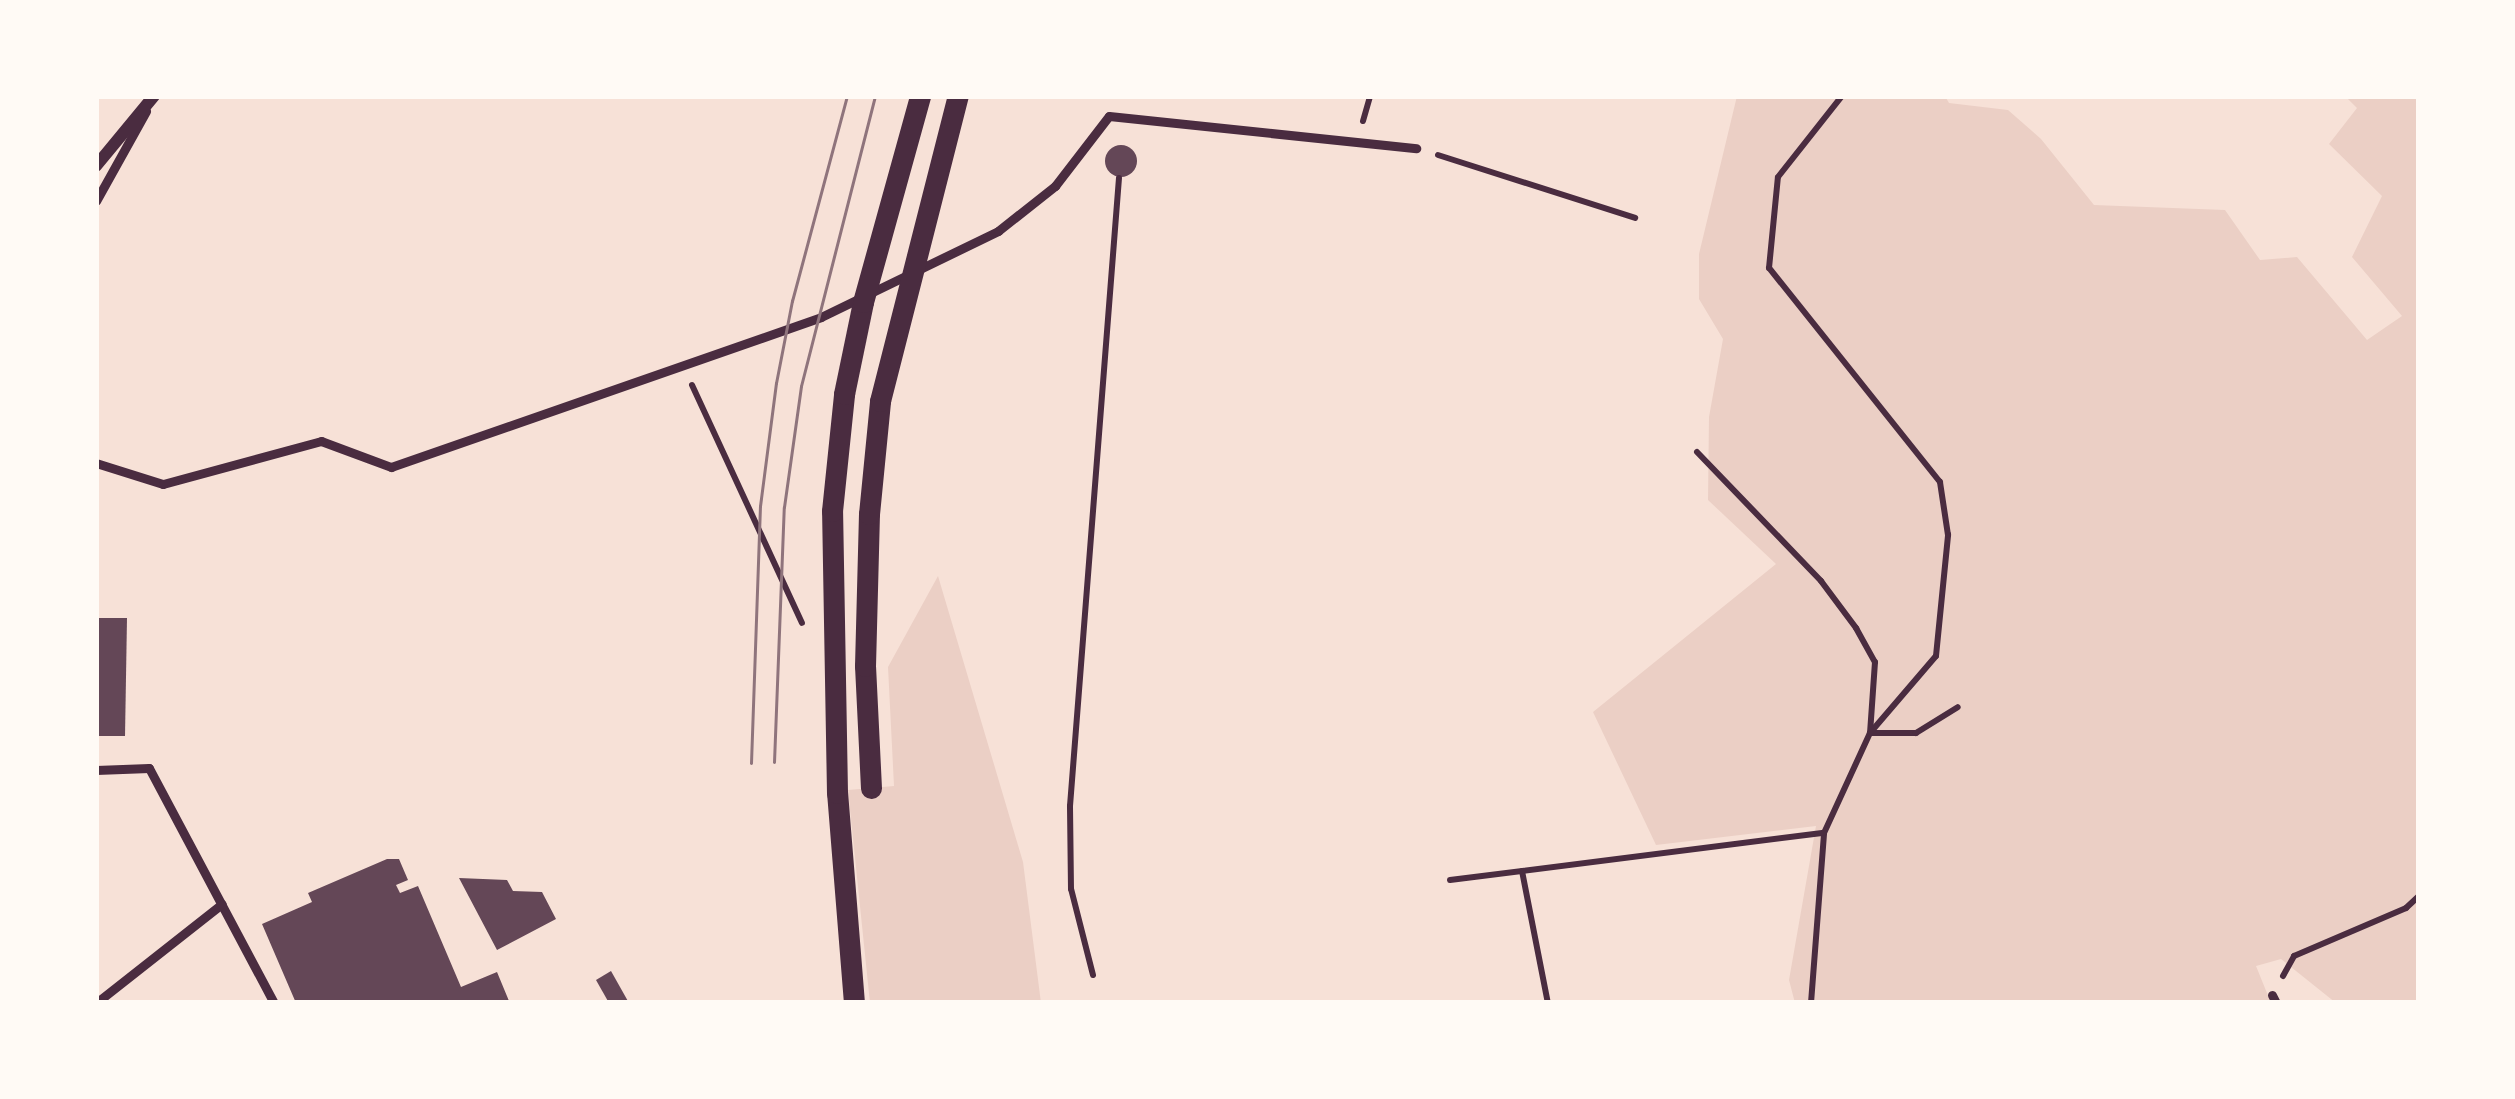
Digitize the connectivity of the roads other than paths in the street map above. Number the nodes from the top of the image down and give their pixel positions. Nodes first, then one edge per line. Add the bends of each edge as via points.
1 (155, 96) edge
2 (920, 96) edge
3 (958, 96) edge
4 (1416, 148) road end
5 (96, 166) edge
6 (96, 201) edge
7 (96, 463) edge
8 (96, 770) edge
9 (871, 788) dead end
10 (222, 904) junction
11 (96, 1003) edge
12 (274, 1003) edge
13 (854, 1003) edge

1 - 5 street
1 - 6 lane
2 - 13 street via 862,302 832,511 831,667
3 - 9 street via 880,400 865,666
4 - 7 lane via 1109,116 1055,186 998,231 821,317 391,467 321,441 163,484
8 - 10 lane via 149,768
10 - 11 lane
10 - 12 lane

